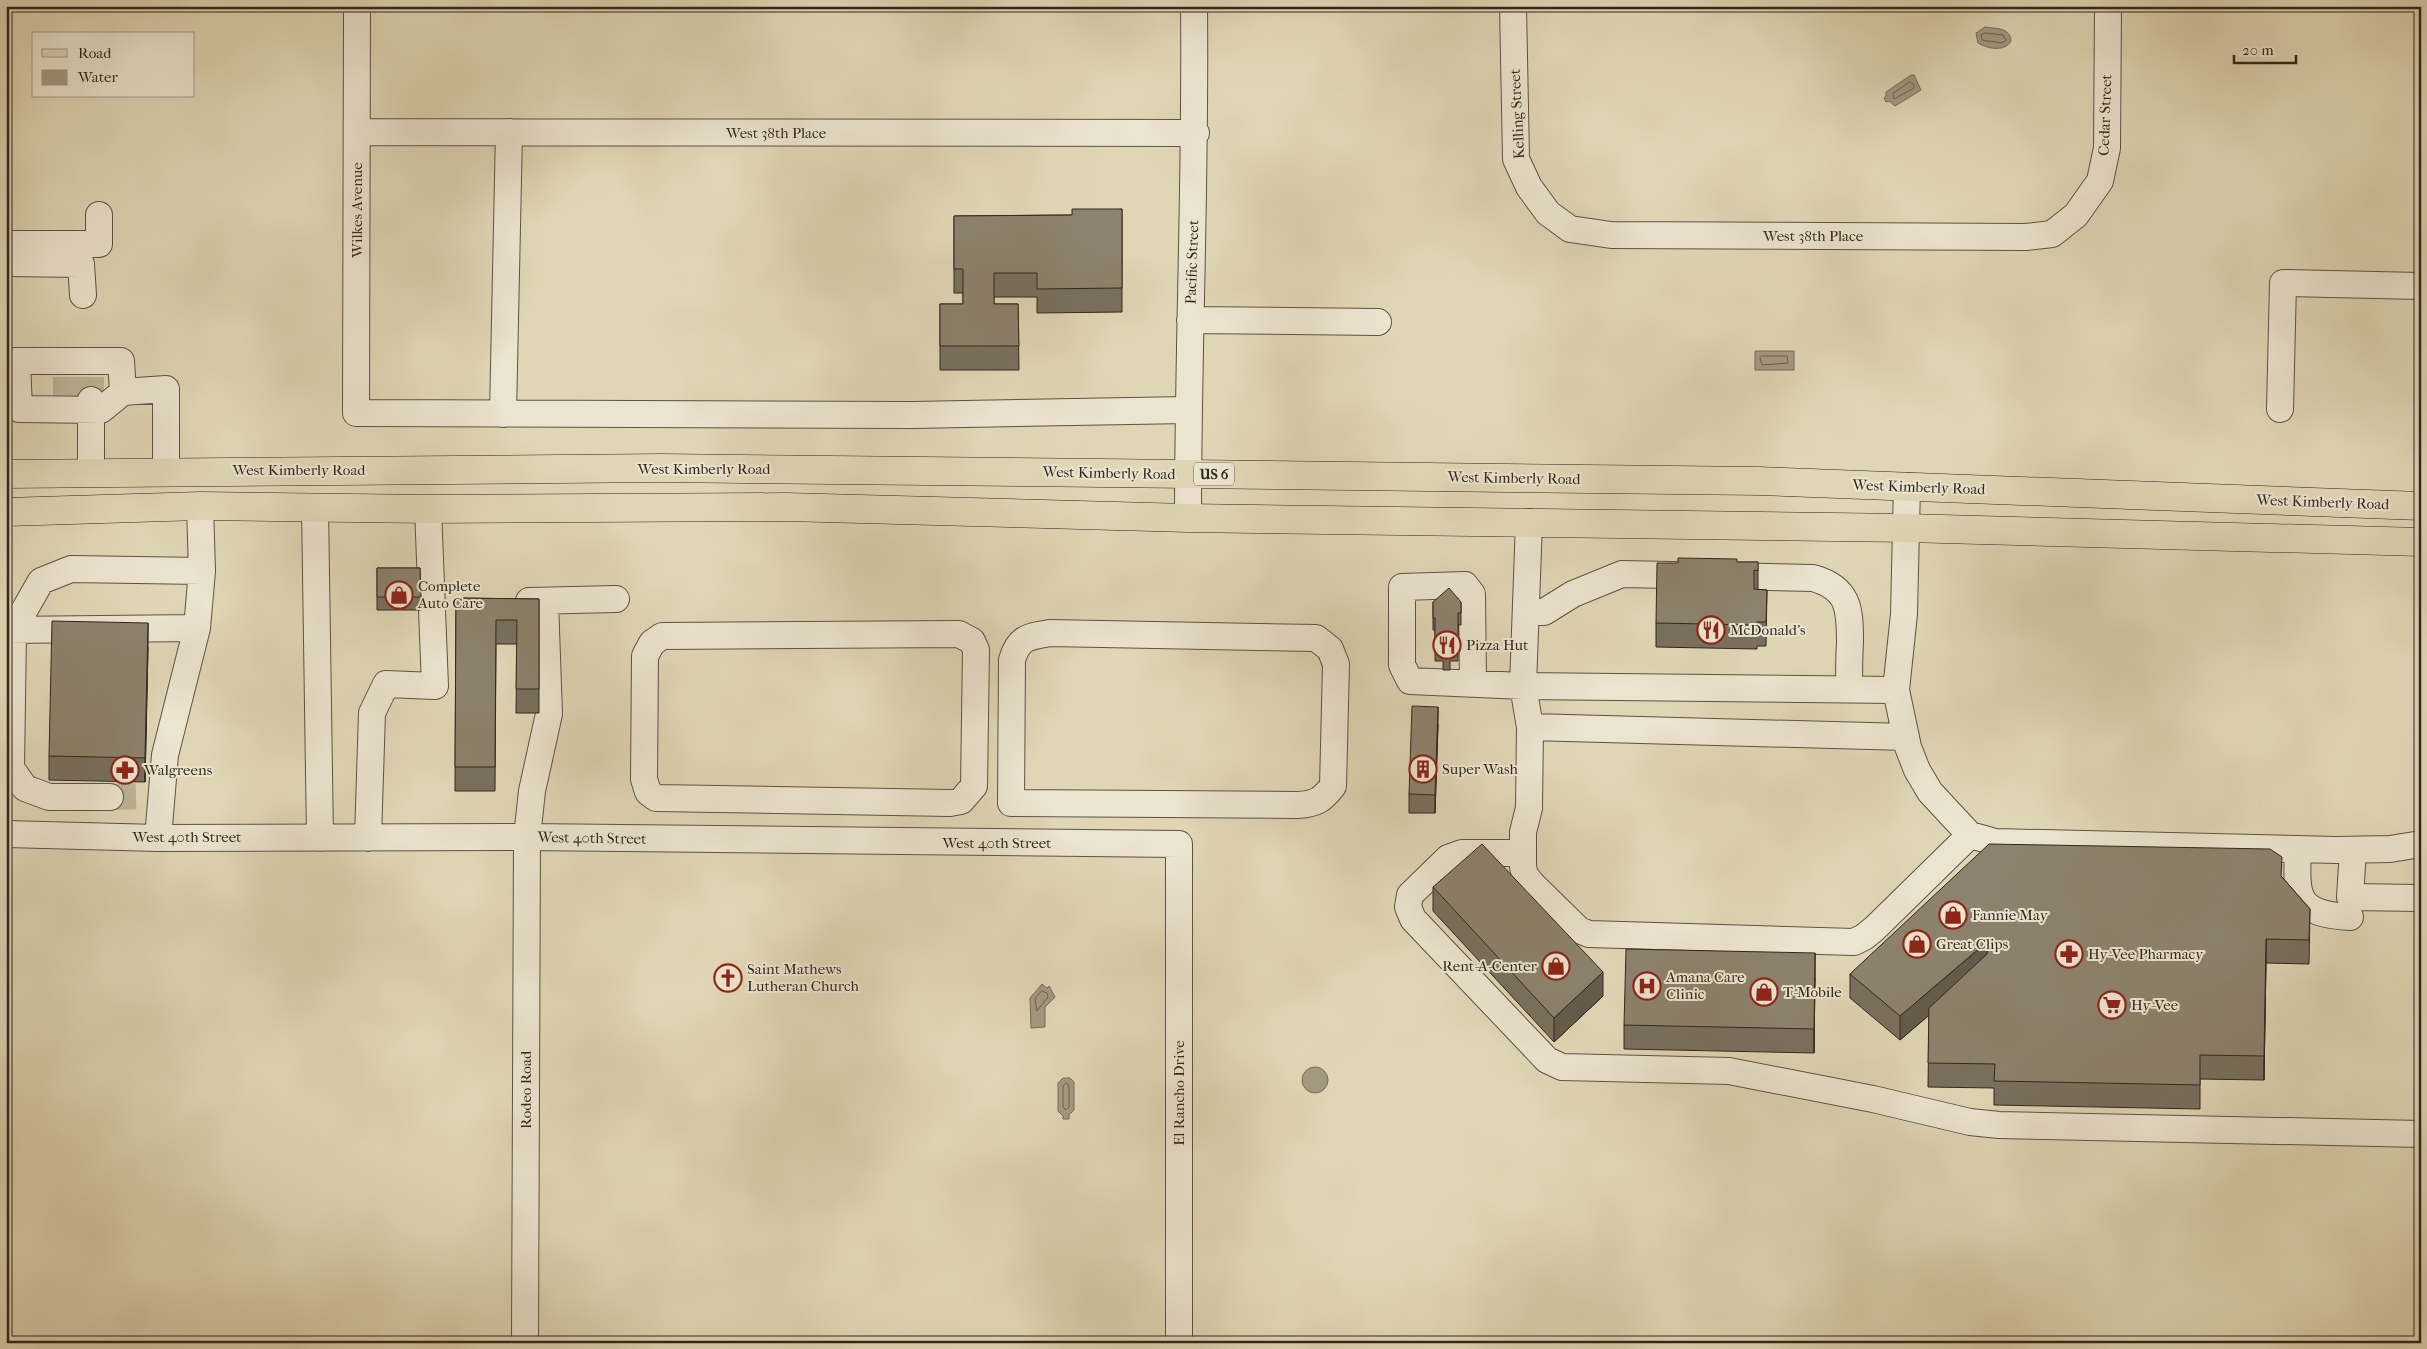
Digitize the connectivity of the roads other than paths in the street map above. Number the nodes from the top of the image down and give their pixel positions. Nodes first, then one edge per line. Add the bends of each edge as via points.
1 (357, 6) edge
2 (1194, 6) edge
3 (1513, 6) edge
4 (2108, 6) edge
5 (357, 132) junction
6 (509, 132) junction
7 (1196, 133) junction
8 (1548, 213) joint
9 (99, 215) dead end
10 (2076, 215) joint
11 (6, 244) edge
12 (6, 263) edge
13 (2421, 286) edge
14 (83, 295) dead end
15 (1190, 320) junction
16 (1378, 322) dead end
17 (12, 361) edge
18 (79, 387) junction
19 (123, 392) junction
20 (2280, 409) dead end
21 (1188, 410) junction
22 (504, 414) junction
23 (166, 471) junction
24 (91, 473) junction
25 (6, 474) edge
26 (1188, 474) junction
27 (1907, 486) junction
28 (200, 506) junction
29 (2421, 506) edge
30 (315, 507) junction
31 (428, 509) junction
32 (6, 512) edge
33 (1188, 518) junction
34 (1529, 522) junction
35 (1906, 528) junction
36 (2421, 542) edge
37 (202, 572) junction
38 (616, 599) dead end
39 (545, 600) junction
40 (508, 602) edge
41 (1526, 611) junction
42 (197, 628) junction
43 (10, 630) edge
44 (1472, 684) junction
45 (1523, 686) junction
46 (1849, 690) junction
47 (1896, 690) junction
48 (1530, 727) junction
49 (1906, 737) junction
50 (110, 797) tunnel mouth
51 (737, 801) junction
52 (1011, 802) junction
53 (6, 834) edge
54 (1970, 835) junction
55 (527, 837) junction
56 (158, 838) junction
57 (320, 838) junction
58 (368, 838) junction
59 (738, 841) junction
60 (1005, 843) junction
61 (1178, 844) joint
62 (2421, 844) edge
63 (2298, 849) junction
64 (2353, 850) junction
65 (1522, 853) junction
66 (2421, 898) edge
67 (2350, 917) dead end
68 (2421, 1134) edge
69 (525, 1343) edge
70 (1179, 1343) edge

1 - 5 street, Wilkes Avenue
2 - 7 street, Pacific Street
3 - 8 street, Kelling Street via 1516,159 1529,187
4 - 10 street, Cedar Street via 2106,148 2100,181
5 - 6 street, West 38th Place
5 - 22 street, Wilkes Avenue via 356,413
6 - 7 street, West 38th Place
6 - 22 street
7 - 15 street, Pacific Street
8 - 10 street, West 38th Place via 1570,229 1611,235 2026,237 2052,234
9 - 11 street via 99,244
12 - 14 street via 81,264
13 - 20 street via 2283,283
15 - 16 street
15 - 21 street, Pacific Street
17 - 18 street
17 - 18 street via 19,409
18 - 19 street via 101,410
18 - 19 street via 121,361
18 - 24 street
19 - 23 street via 166,389
21 - 22 street via 912,415
21 - 26 street, Pacific Street
23 - 24 main road, West Kimberly Road / US 6
23 - 26 main road, West Kimberly Road / US 6 via 662,468
24 - 25 main road, West Kimberly Road / US 6
26 - 27 main road, West Kimberly Road / US 6
26 - 33 street, Pacific Street
27 - 29 main road, West Kimberly Road / US 6
27 - 35 street
28 - 30 main road
28 - 32 main road
28 - 37 street
30 - 31 main road
30 - 57 street
31 - 33 main road via 786,507
31 - 58 street via 435,686 386,684 372,713
33 - 34 main road
34 - 35 main road
34 - 41 street
35 - 36 main road
35 - 47 street via 1904,614
37 - 42 street
37 - 43 street via 71,569 41,580
38 - 39 street
39 - 40 street
39 - 55 street, Rodeo Road via 550,714 532,791
41 - 45 street
41 - 46 street via 1544,612 1573,594 1622,574 1812,578 1838,590 1847,604 1850,617
42 - 43 street
42 - 56 street via 165,755 150,797
43 - 50 street via 11,768 25,788 48,797
44 - 44 street via 1472,594 1465,586 1402,586 1402,665 1410,681
44 - 45 street
45 - 46 street
45 - 48 street
46 - 47 street
47 - 49 street
48 - 49 street
48 - 65 street via 1529,808
49 - 54 street via 1917,770 1930,792
51 - 51 street via 961,801 974,786 976,650 972,642 959,634 662,636 652,643 645,656 644,779 648,792 656,798
51 - 59 street
52 - 52 street via 1314,804 1324,799 1333,786 1336,664 1330,649 1316,638 1296,636 1050,633 1025,638 1015,649 1012,660
52 - 60 street
53 - 56 street, West 40th Street
54 - 63 street via 1995,842
54 - 65 street via 1874,929 1854,942 1588,934 1579,930 1532,884 1525,875
55 - 58 street, West 40th Street
55 - 59 street, West 40th Street
55 - 69 street, Rodeo Road
56 - 57 street, West 40th Street
57 - 58 street, West 40th Street
59 - 60 street, West 40th Street
60 - 61 street, West 40th Street
61 - 70 street, El Rancho Drive
62 - 64 street
63 - 64 street
63 - 67 street via 2296,885 2304,903 2322,915
64 - 66 street via 2350,897
65 - 68 street via 1462,853 1448,858 1410,895 1408,906 1413,920 1540,1053 1562,1067 1729,1071 1970,1122 1999,1125

